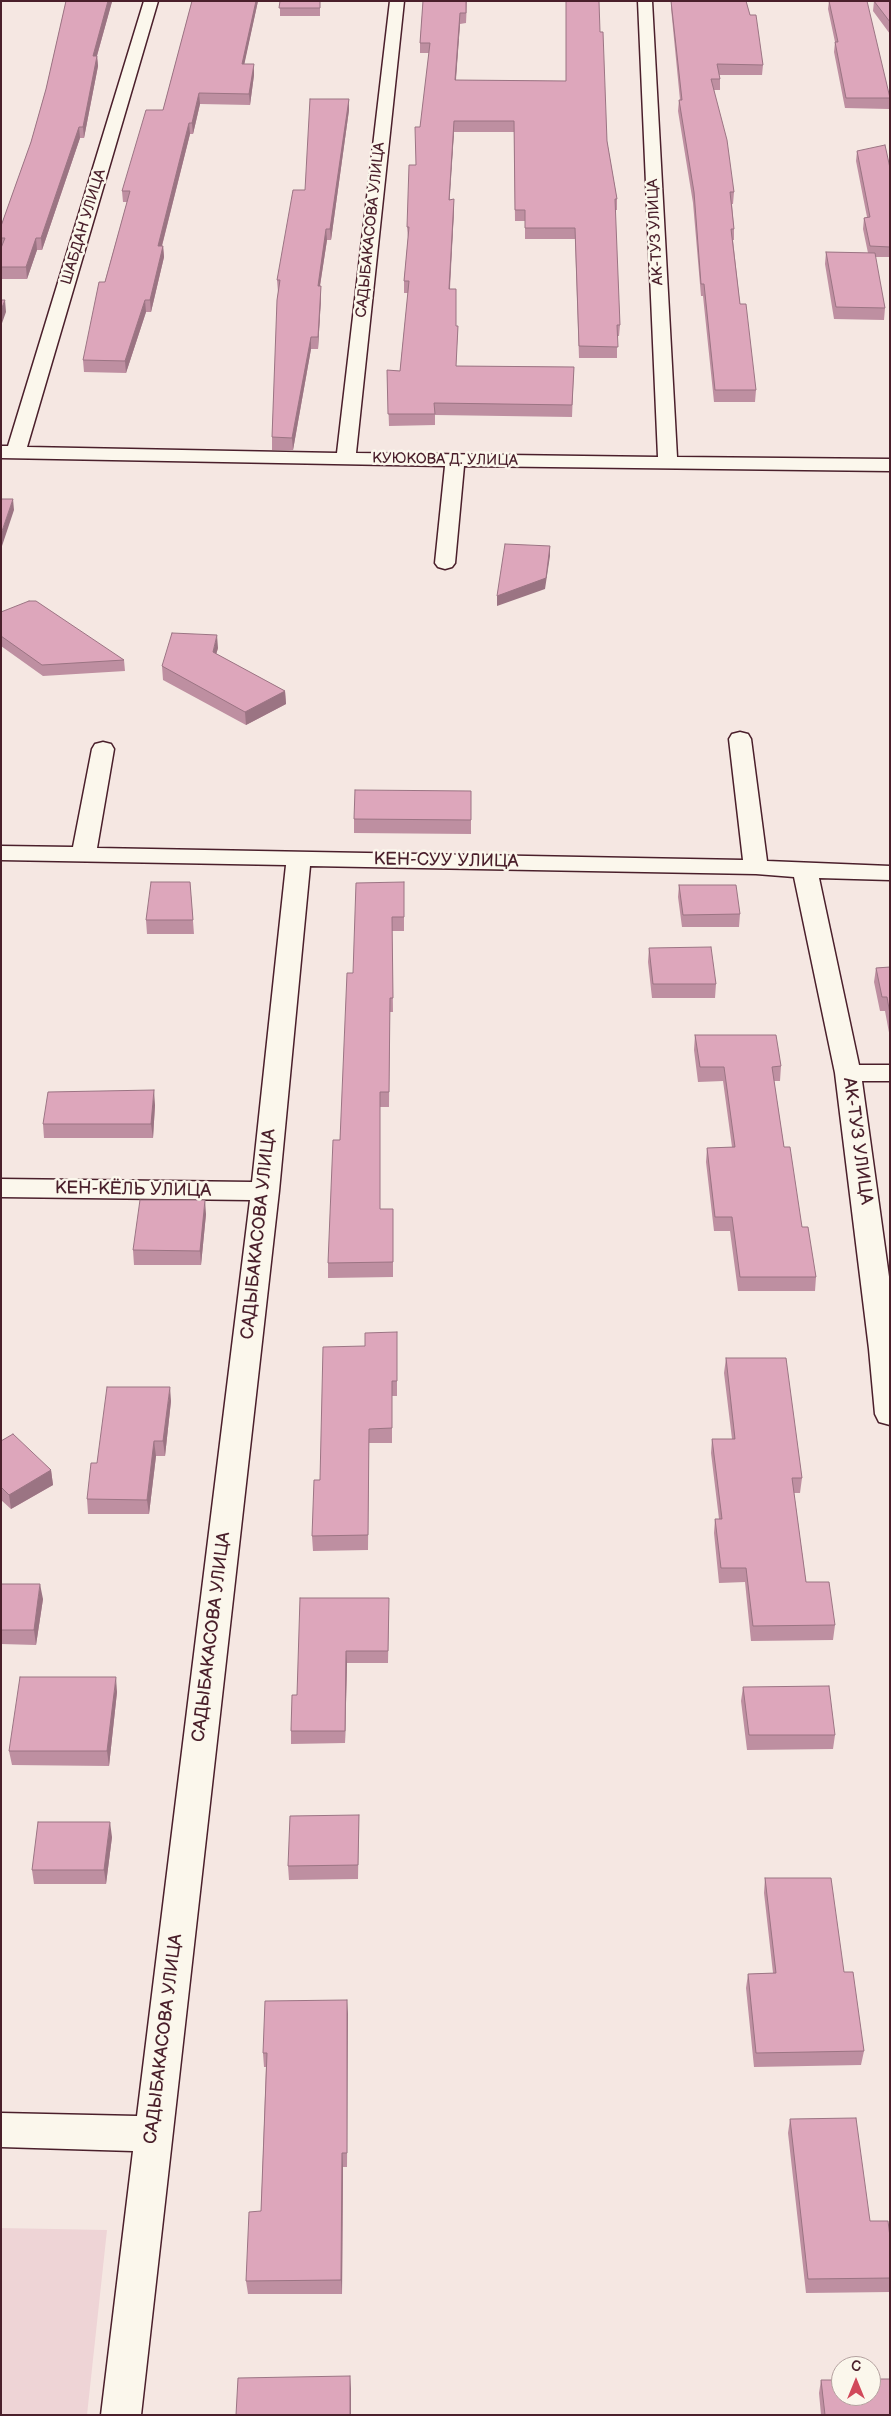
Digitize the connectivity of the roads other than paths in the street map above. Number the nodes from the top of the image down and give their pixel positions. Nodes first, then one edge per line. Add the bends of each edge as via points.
1 (151, 1) edge
2 (397, 1) edge
3 (645, 1) edge
4 (9, 452) edge
5 (346, 459) junction
6 (456, 460) junction
7 (668, 462) junction
8 (890, 464) edge
9 (445, 563) dead end
10 (740, 739) dead end
11 (103, 748) dead end
12 (1, 853) edge
13 (84, 854) junction
14 (299, 858) junction
15 (756, 867) junction
16 (805, 871) junction
17 (890, 873) edge
18 (848, 1073) junction
19 (890, 1073) edge
20 (1, 1188) edge
21 (265, 1191) junction
22 (887, 1348) edge
23 (890, 1414) edge
24 (1, 2130) edge
25 (153, 2134) junction
26 (121, 2415) edge

1 - 4 street, ШАБДАН УЛИЦА
2 - 5 street, САДЫБАКАСОВА УЛИЦА
3 - 7 street, АК-ТУЗ УЛИЦА
4 - 5 street, КУЮКОВА Д. УЛИЦА
5 - 6 street, КУЮКОВА Д. УЛИЦА
6 - 7 street, КУЮКОВА Д. УЛИЦА
6 - 9 street
7 - 8 street, КУЮКОВА Д. УЛИЦА
10 - 15 street
11 - 13 street
12 - 13 street, КЕН-СУУ УЛИЦА
13 - 14 street, КЕН-СУУ УЛИЦА
14 - 15 street, КЕН-СУУ УЛИЦА
14 - 21 street, САДЫБАКАСОВА УЛИЦА
15 - 16 street, КЕН-СУУ УЛИЦА
16 - 17 street, КЕН-СУУ УЛИЦА
16 - 18 street, АК-ТУЗ УЛИЦА
18 - 19 street
18 - 22 street, АК-ТУЗ УЛИЦА
20 - 21 street, КЕН-КЁЛЬ УЛИЦА
21 - 25 street, САДЫБАКАСОВА УЛИЦА
22 - 23 street, АК-ТУЗ УЛИЦА
24 - 25 street
25 - 26 street, САДЫБАКАСОВА УЛИЦА

